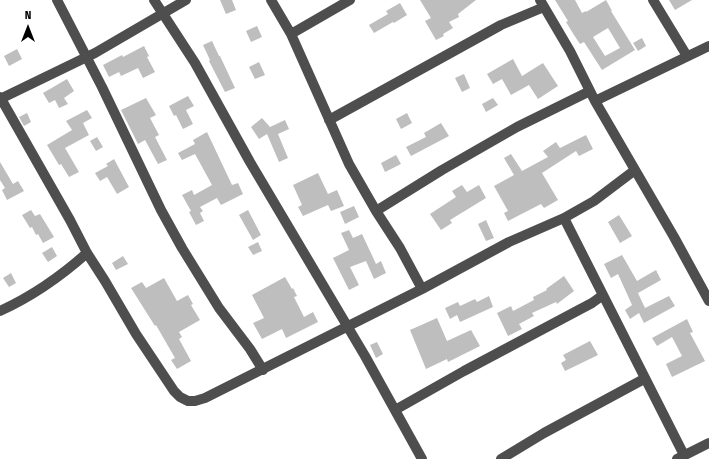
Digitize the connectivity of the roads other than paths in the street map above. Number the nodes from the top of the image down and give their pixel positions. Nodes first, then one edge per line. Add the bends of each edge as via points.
1 (57, 0) edge
2 (154, 0) edge
3 (186, 0) edge
4 (271, 0) edge
5 (350, 0) edge
6 (653, 0) edge
7 (542, 4) edge
8 (163, 14) junction
9 (291, 34) junction
10 (709, 46) edge
11 (687, 56) junction
12 (87, 57) junction
13 (590, 91) junction
14 (0, 98) edge
15 (595, 101) junction
16 (329, 120) junction
17 (635, 170) junction
18 (376, 211) junction
19 (564, 218) junction
20 (87, 253) junction
21 (422, 289) junction
22 (603, 295) junction
23 (709, 301) edge
24 (2, 307) edge
25 (347, 326) junction
26 (263, 370) junction
27 (644, 379) junction
28 (395, 410) junction
29 (709, 443) edge
30 (680, 457) edge
31 (422, 459) edge
32 (500, 459) edge

1 - 12 street
2 - 8 street
3 - 8 street
4 - 9 street
5 - 9 street
6 - 11 street
7 - 13 street
7 - 16 street
8 - 12 street
8 - 25 street via 195,63
9 - 16 street
10 - 11 street
11 - 15 street
12 - 14 street
12 - 26 street via 178,242 219,308
13 - 15 street
13 - 18 street via 517,127
14 - 20 street
15 - 17 street
16 - 18 street
17 - 19 street via 594,201
17 - 23 street
18 - 21 street
19 - 21 street via 508,242
19 - 22 street
20 - 24 street via 51,283
20 - 26 street via 136,334 180,397 195,401
21 - 25 street
22 - 27 street
22 - 28 street via 592,304
25 - 26 street
25 - 28 street
27 - 30 street via 675,436
27 - 32 street
28 - 31 street
29 - 30 street

